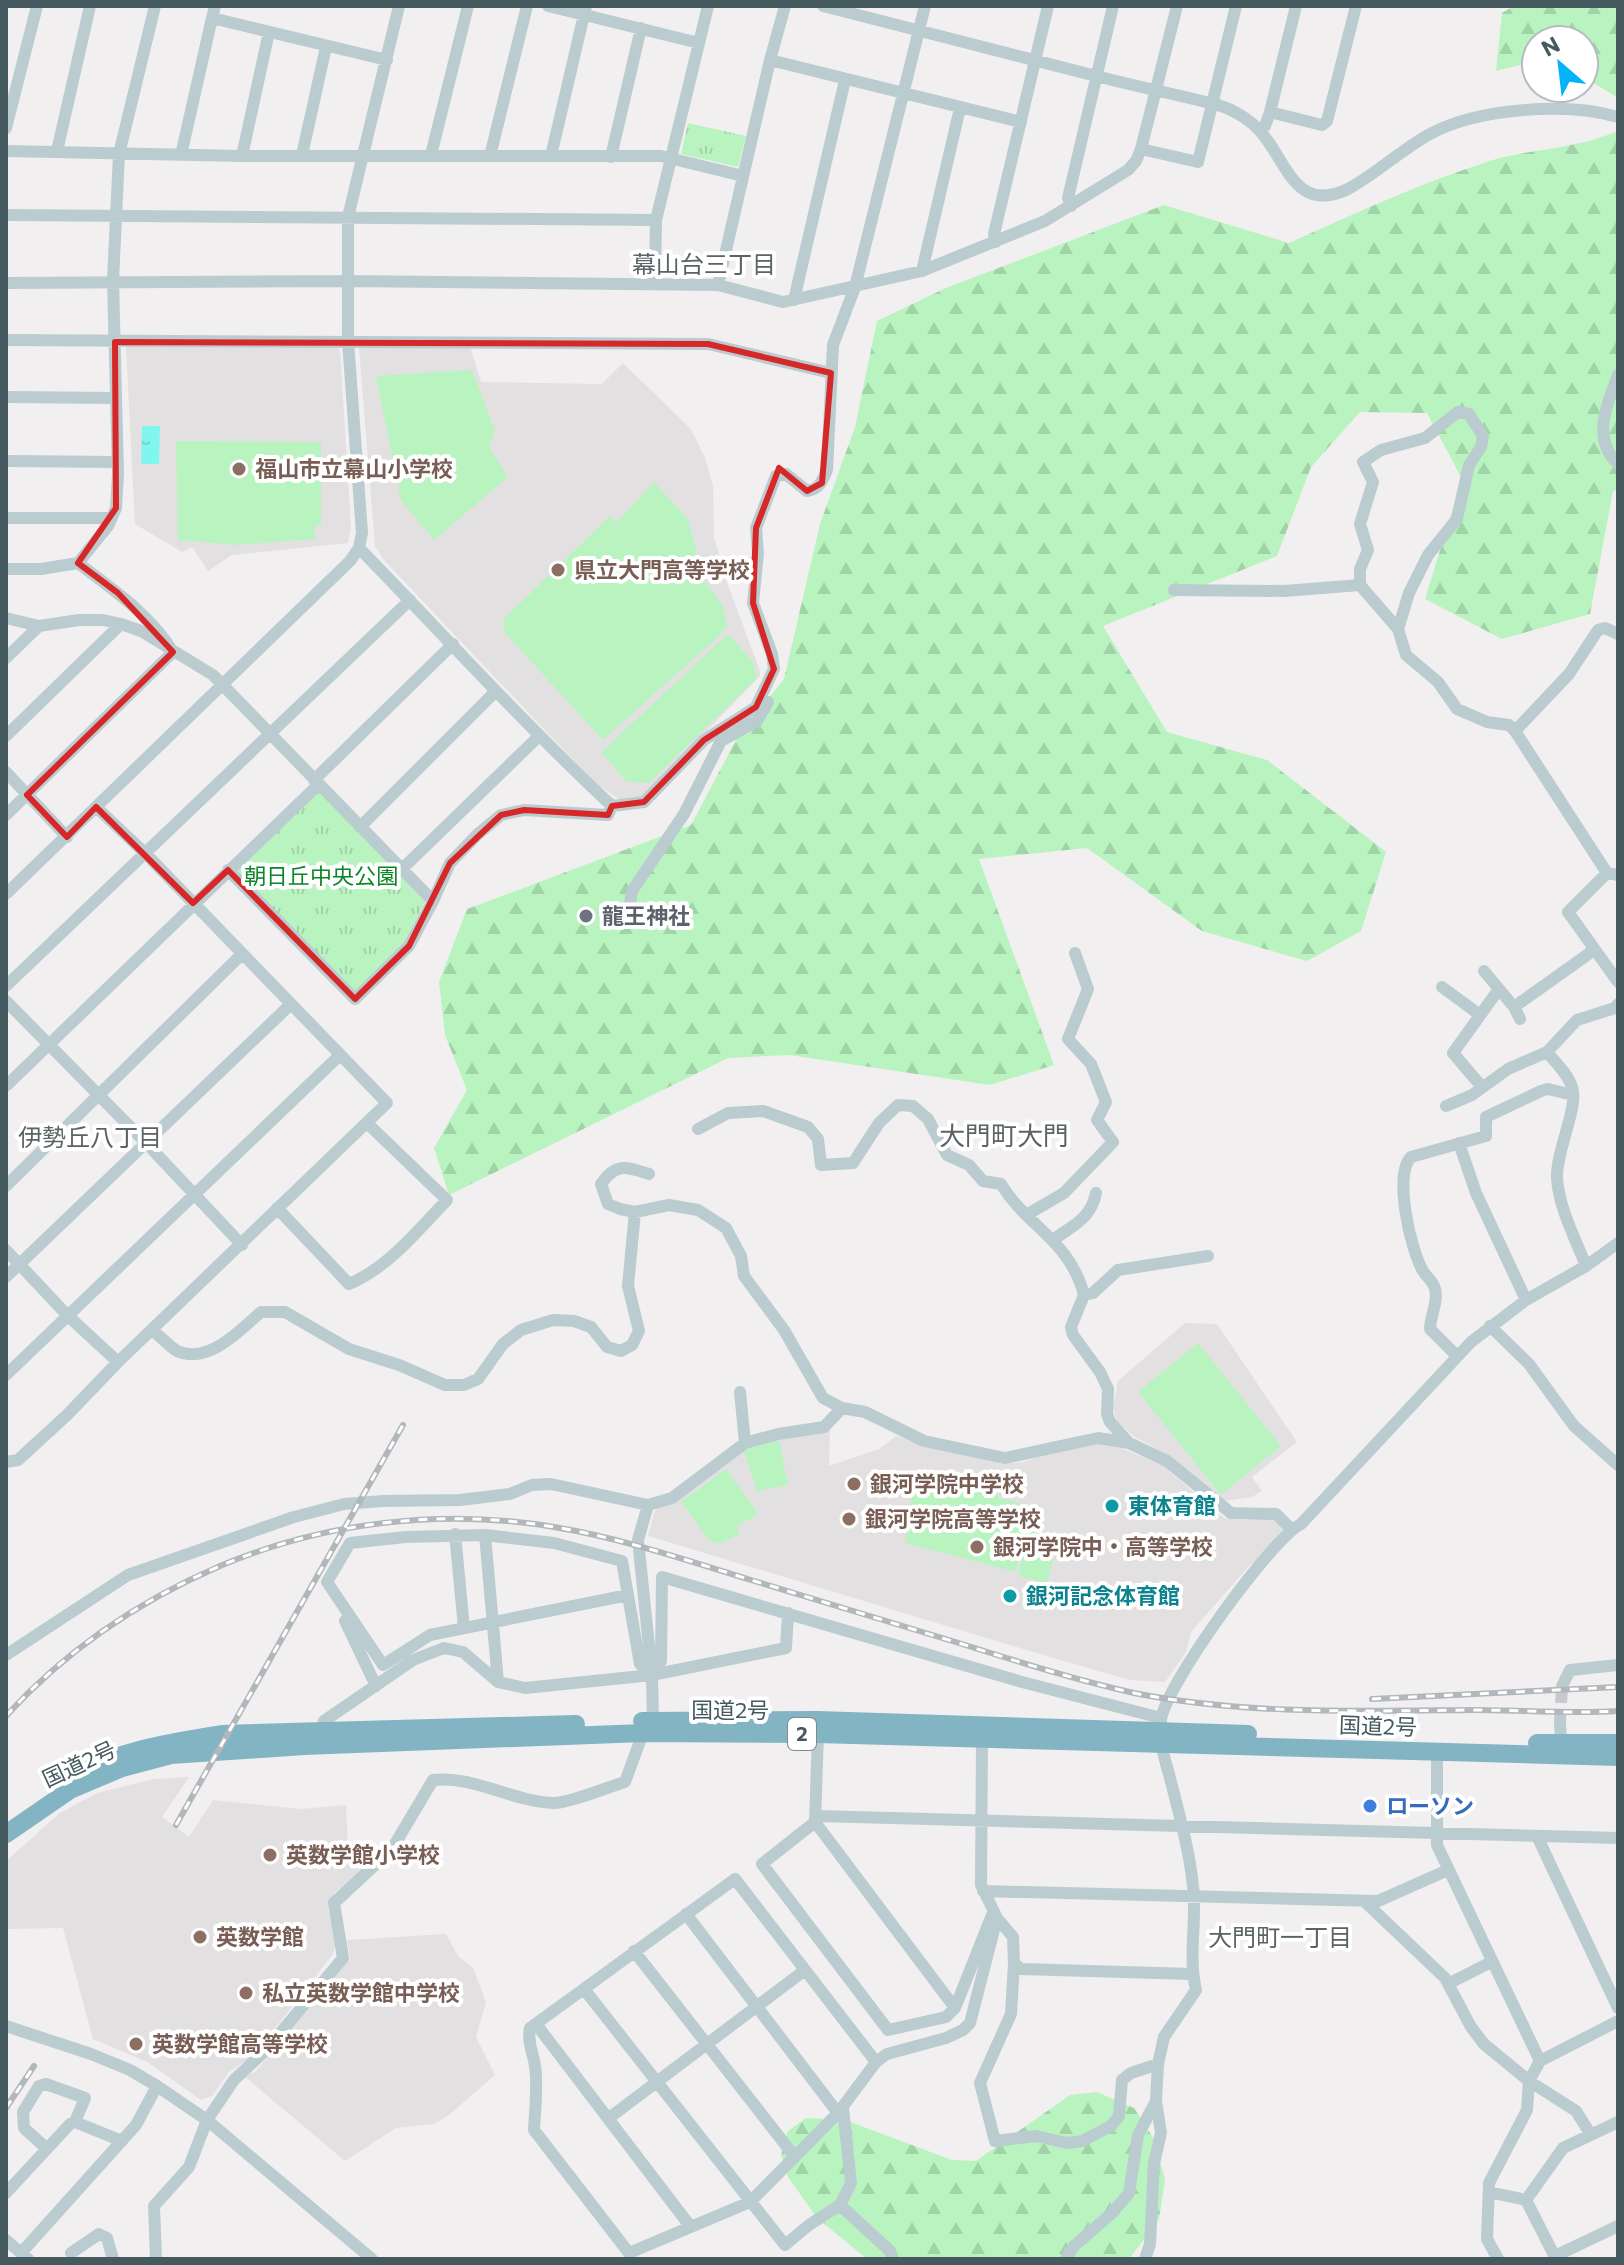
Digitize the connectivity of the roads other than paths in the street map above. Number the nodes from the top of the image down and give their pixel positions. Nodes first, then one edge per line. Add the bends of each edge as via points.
1 (37, 6) edge
2 (90, 6) edge
3 (155, 6) edge
4 (399, 6) edge
5 (468, 6) edge
6 (527, 6) edge
7 (548, 6) edge
8 (708, 6) edge
9 (785, 6) edge
10 (823, 6) edge
11 (925, 6) edge
12 (1048, 6) edge
13 (1113, 6) edge
14 (1177, 6) edge
15 (1236, 6) edge
16 (1296, 6) edge
17 (1356, 6) edge
18 (585, 10) edge
19 (213, 12) edge
20 (641, 28) junction
21 (919, 29) junction
22 (269, 32) junction
23 (699, 43) junction
24 (326, 47) junction
25 (1035, 59) junction
26 (387, 60) junction
27 (770, 60) junction
28 (1096, 77) junction
29 (845, 80) junction
30 (1157, 91) junction
31 (902, 93) junction
32 (1211, 104) junction
33 (960, 108) junction
34 (1270, 112) junction
35 (1618, 117) edge
36 (1021, 122) junction
37 (6, 128) edge
38 (1260, 130) junction
39 (1141, 149) junction
40 (6, 151) edge
41 (57, 151) junction
42 (119, 154) junction
43 (363, 154) junction
44 (181, 155) junction
45 (302, 155) junction
46 (431, 155) junction
47 (242, 156) junction
48 (490, 156) junction
49 (551, 156) junction
50 (611, 157) junction
51 (670, 158) junction
52 (743, 176) junction
53 (1071, 206) junction
54 (6, 215) edge
55 (116, 216) junction
56 (348, 217) junction
57 (656, 220) junction
58 (996, 242) junction
59 (922, 271) junction
60 (113, 281) junction
61 (348, 281) junction
62 (6, 283) edge
63 (653, 284) junction
64 (718, 285) junction
65 (855, 287) junction
66 (794, 300) junction
67 (6, 340) edge
68 (348, 341) junction
69 (115, 342) junction
70 (831, 373) junction
71 (1618, 375) edge
72 (6, 397) edge
73 (116, 398) junction
74 (6, 461) edge
75 (118, 462) junction
76 (1618, 464) edge
77 (6, 518) edge
78 (112, 518) junction
79 (359, 548) junction
80 (78, 563) junction
81 (6, 569) edge
82 (1360, 585) junction
83 (1174, 590) dead end
84 (410, 600) junction
85 (6, 618) edge
86 (121, 624) junction
87 (39, 626) junction
88 (1398, 629) junction
89 (1618, 634) edge
90 (453, 644) junction
91 (173, 652) junction
92 (6, 658) edge
93 (771, 676) junction
94 (222, 684) junction
95 (496, 691) junction
96 (1515, 731) junction
97 (269, 735) junction
98 (6, 736) edge
99 (538, 737) junction
100 (6, 772) edge
101 (316, 782) junction
102 (27, 795) junction
103 (612, 806) junction
104 (96, 807) junction
105 (6, 815) edge
106 (360, 827) junction
107 (67, 837) junction
108 (146, 854) junction
109 (402, 869) junction
110 (228, 870) junction
111 (1613, 874) edge
112 (6, 894) edge
113 (433, 901) junction
114 (193, 903) junction
115 (628, 917) dead end
116 (1594, 950) junction
117 (1075, 953) dead end
118 (242, 954) junction
119 (1484, 971) dead end
120 (1618, 982) edge
121 (6, 986) edge
122 (1442, 987) dead end
123 (1499, 989) junction
124 (6, 1001) edge
125 (291, 1004) junction
126 (1618, 1004) edge
127 (1480, 1015) junction
128 (49, 1044) junction
129 (1547, 1052) junction
130 (340, 1055) junction
131 (6, 1086) edge
132 (1477, 1091) junction
133 (97, 1095) junction
134 (1573, 1095) junction
135 (1446, 1106) dead end
136 (1486, 1117) junction
137 (368, 1124) junction
138 (698, 1129) dead end
139 (1459, 1143) junction
140 (147, 1144) junction
141 (649, 1174) dead end
142 (6, 1186) edge
143 (1096, 1193) dead end
144 (195, 1196) junction
145 (277, 1208) junction
146 (635, 1212) junction
147 (1028, 1214) junction
148 (1054, 1239) junction
149 (1618, 1243) edge
150 (242, 1245) junction
151 (6, 1250) edge
152 (1208, 1256) dead end
153 (19, 1263) junction
154 (1586, 1266) junction
155 (6, 1277) edge
156 (1084, 1295) junction
157 (1526, 1300) junction
158 (67, 1315) junction
159 (1490, 1326) junction
160 (152, 1330) junction
161 (1457, 1356) junction
162 (118, 1362) junction
163 (6, 1375) edge
164 (740, 1392) dead end
165 (842, 1408) junction
166 (745, 1443) junction
167 (1129, 1443) junction
168 (6, 1462) edge
169 (1618, 1465) edge
170 (648, 1505) junction
171 (1291, 1529) junction
172 (455, 1534) junction
173 (485, 1535) junction
174 (628, 1595) junction
175 (788, 1613) junction
176 (350, 1616) junction
177 (494, 1622) junction
178 (464, 1628) junction
179 (6, 1655) edge
180 (1618, 1665) edge
181 (652, 1675) junction
182 (498, 1682) junction
183 (376, 1686) junction
184 (1562, 1686) dead end
185 (1560, 1721) tunnel mouth
186 (648, 1727) junction
187 (1161, 1731) junction
188 (320, 1733) junction
189 (818, 1734) junction
190 (982, 1740) junction
191 (1561, 1743) junction
192 (1618, 1743) edge
193 (1437, 1752) junction
194 (1618, 1757) edge
195 (6, 1818) edge
196 (816, 1819) junction
197 (980, 1821) junction
198 (1181, 1825) junction
199 (6, 1834) edge
200 (1436, 1834) junction
201 (1537, 1836) junction
202 (1618, 1838) edge
203 (1448, 1870) junction
204 (983, 1891) junction
205 (1194, 1897) junction
206 (1364, 1901) junction
207 (686, 1914) junction
208 (995, 1914) junction
209 (634, 1951) junction
210 (1491, 1962) junction
211 (1014, 1963) junction
212 (805, 1970) junction
213 (1192, 1974) junction
214 (1448, 1984) junction
215 (584, 1989) junction
216 (757, 2007) junction
217 (955, 2008) junction
218 (1618, 2008) edge
219 (1618, 2021) edge
220 (536, 2024) junction
221 (6, 2026) edge
222 (707, 2044) junction
223 (1540, 2061) junction
224 (876, 2062) junction
225 (1158, 2064) junction
226 (1529, 2081) junction
227 (657, 2082) junction
228 (157, 2086) junction
229 (1156, 2101) junction
230 (841, 2110) junction
231 (609, 2118) junction
232 (207, 2120) junction
233 (75, 2122) junction
234 (1618, 2122) edge
235 (1591, 2135) junction
236 (122, 2141) junction
237 (46, 2148) junction
238 (795, 2157) junction
239 (1489, 2192) junction
240 (6, 2193) edge
241 (1526, 2200) junction
242 (750, 2202) junction
243 (840, 2205) junction
244 (690, 2226) junction
245 (1618, 2226) edge
246 (6, 2240) edge
247 (71, 2253) dead end
248 (24, 2256) edge
249 (1555, 2258) edge
250 (113, 2259) edge
251 (156, 2259) edge
252 (372, 2259) edge
253 (893, 2259) edge
254 (1066, 2259) edge
255 (1145, 2259) edge
256 (1498, 2259) edge

1 - 37 street
2 - 41 street
3 - 42 street
4 - 26 street
5 - 46 street
6 - 48 street
7 - 18 street
8 - 23 street
9 - 27 street
10 - 21 street
11 - 21 street
12 - 25 street
13 - 28 street
14 - 30 street
15 - 32 street
16 - 34 street
17 - 34 street via 1327,121 1322,125
18 - 20 street
18 - 49 street
19 - 22 street
19 - 44 street
20 - 23 street
20 - 50 street
21 - 25 street
21 - 31 street
22 - 24 street
22 - 47 street
23 - 51 street
24 - 26 street
24 - 45 street
25 - 28 street
25 - 36 street
26 - 43 street
27 - 29 street
27 - 52 street
28 - 30 street
28 - 53 street via 1068,198
29 - 31 street
29 - 66 street
30 - 32 street
30 - 39 street
31 - 33 street
31 - 65 street
32 - 38 street
32 - 39 street via 1198,162
33 - 36 street
33 - 59 street
34 - 38 street
35 - 38 street via 1573,110 1487,115 1430,134 1348,189 1325,196 1290,180
36 - 58 street
39 - 53 street via 1134,165
40 - 41 street
41 - 42 street
42 - 44 street
42 - 55 street
43 - 45 street
43 - 46 street
43 - 56 street
44 - 47 street
45 - 47 street
46 - 48 street
48 - 49 street
49 - 50 street
50 - 51 street
51 - 52 street
51 - 57 street
52 - 64 street
53 - 58 street
54 - 55 street
55 - 56 street
55 - 60 street
56 - 57 street
56 - 61 street
57 - 63 street
58 - 59 street
59 - 65 street
60 - 61 street
60 - 62 street
60 - 69 street
61 - 63 street
61 - 68 street
63 - 64 street
64 - 66 street via 783,302
65 - 66 street
65 - 70 street via 833,345
67 - 69 street
68 - 69 street
68 - 70 street via 708,344
68 - 79 street via 361,507
69 - 73 street
70 - 93 street via 822,483 807,491 786,474 776,476 756,528 753,603 772,654
71 - 76 street via 1602,428 1609,455
72 - 73 street
73 - 75 street
74 - 75 street
75 - 78 street
77 - 78 street
78 - 80 street
79 - 84 street
79 - 94 street
80 - 81 street
80 - 91 street via 118,593
82 - 83 street
82 - 88 street
82 - 88 street via 1368,550 1360,524 1373,482 1363,462 1381,450 1425,438 1458,412 1469,414 1483,436 1481,447 1469,465 1457,519 1428,555
84 - 90 street
84 - 97 street
85 - 87 street
86 - 87 street via 79,620
86 - 91 street
86 - 98 street
87 - 92 street
88 - 96 street via 1406,655 1438,682 1457,709
89 - 96 street via 1598,630 1569,674
90 - 95 street
90 - 101 street
91 - 94 street
91 - 102 street
93 - 103 street via 756,707 704,740 644,802
93 - 115 street via 771,695 757,721 721,741 684,814 632,891
94 - 97 street
94 - 104 street
95 - 99 street
95 - 106 street
96 - 111 street
97 - 101 street
97 - 108 street
99 - 103 street
99 - 109 street
100 - 102 street
101 - 106 street
101 - 110 street
102 - 105 street
102 - 107 street
103 - 113 street via 608,815 524,810 501,815 450,863
104 - 107 street
104 - 108 street
106 - 109 street
107 - 112 street
108 - 114 street
108 - 121 street
109 - 113 street
110 - 113 street via 355,999 409,946
110 - 114 street
111 - 116 street via 1568,912
114 - 118 street
114 - 128 street
116 - 120 street
116 - 123 street via 1517,1013
117 - 147 street via 1088,989 1068,1039 1091,1064 1106,1102 1097,1120 1113,1142 1064,1193
118 - 125 street
118 - 133 street
119 - 123 street
122 - 127 street
123 - 127 street
124 - 128 street
125 - 130 street
125 - 140 street
126 - 129 street via 1577,1020
127 - 132 street via 1453,1053
128 - 131 street
128 - 133 street
129 - 132 street via 1508,1069
129 - 134 street
130 - 137 street via 387,1103
130 - 144 street
132 - 135 street
132 - 136 street
133 - 140 street
133 - 142 street
134 - 136 street via 1548,1089
134 - 154 street via 1557,1180
136 - 139 street via 1486,1136
137 - 145 street
137 - 145 street via 447,1200 403,1246 371,1275 349,1284
138 - 147 street via 728,1113 763,1111 808,1127 818,1139 821,1165 853,1163 879,1123 898,1105 913,1106 928,1119 947,1155 969,1165 983,1181 1001,1184
139 - 157 street
139 - 161 street via 1411,1157 1401,1185 1415,1251 1435,1287 1430,1329
140 - 144 street
140 - 153 street
141 - 146 street via 620,1168 610,1171 601,1184 608,1204
143 - 148 street via 1093,1208
144 - 150 street
144 - 158 street
145 - 150 street
146 - 160 street via 628,1286 639,1331 632,1345 621,1351 607,1347 591,1327 553,1320 521,1330 503,1344 478,1379 445,1385 349,1349 285,1312 261,1312 224,1344 204,1353 179,1352
146 - 165 street via 669,1205 698,1210 726,1228 741,1256 744,1276 784,1330 823,1398
147 - 148 street
148 - 156 street
149 - 154 street
150 - 160 street
151 - 153 street
152 - 156 street via 1118,1270
153 - 155 street
153 - 158 street
154 - 157 street
156 - 167 street via 1071,1327 1073,1335 1108,1389 1110,1422
157 - 159 street
158 - 162 street
158 - 163 street
159 - 161 street
159 - 169 street via 1529,1364 1574,1426
160 - 162 street
161 - 171 street
162 - 168 street via 18,1460
164 - 166 street
165 - 166 street via 824,1427
165 - 167 street via 865,1412 924,1441 1005,1458 1098,1438
166 - 170 street via 672,1498
167 - 171 street via 1167,1461 1231,1513 1276,1514
170 - 179 street via 551,1484 460,1500 344,1504 128,1575
170 - 181 street via 638,1540
171 - 187 street via 1202,1642 1176,1685
172 - 173 street
172 - 176 street via 350,1543 327,1582
172 - 178 street
173 - 174 street via 554,1543 622,1561
173 - 177 street
174 - 177 street
174 - 181 street via 640,1664
175 - 181 street via 786,1648
175 - 181 street via 662,1577 661,1661
175 - 187 street via 1022,1682
176 - 178 street via 383,1665 430,1635
176 - 183 street via 345,1621
177 - 178 street
177 - 182 street
180 - 184 street via 1570,1670
181 - 182 street via 525,1688
181 - 186 street
182 - 183 street via 463,1652 444,1648 413,1660
183 - 188 street via 324,1721
185 - 191 street
186 - 187 highway, 国道2号 / 2 via 818,1720
186 - 188 highway, 国道2号 / 2
186 - 189 highway, 国道2号 / 2
186 - 199 highway, 国道2号 / 2 via 171,1755 70,1790
186 - 232 street via 625,1782 557,1803 448,1778 433,1780 392,1849 334,1903 343,1958 234,2080
187 - 190 highway, 国道2号 / 2
187 - 191 highway, 国道2号 / 2
187 - 193 highway, 国道2号 / 2
187 - 198 street
188 - 195 highway, 国道2号 / 2 via 223,1734 118,1755 63,1780
189 - 190 highway, 国道2号 / 2
189 - 196 street
190 - 197 street
191 - 192 highway, 国道2号 / 2
193 - 194 highway, 国道2号 / 2
193 - 200 street
196 - 197 street
196 - 217 street
196 - 217 street via 762,1864 888,2030 946,2017
197 - 198 street
197 - 204 street
198 - 200 street
198 - 205 street
200 - 201 street
200 - 203 street
201 - 202 street
201 - 218 street
203 - 206 street via 1385,1900
203 - 210 street
204 - 205 street
204 - 208 street
205 - 206 street
205 - 213 street
206 - 214 street
207 - 209 street
207 - 212 street via 735,1879
207 - 216 street
208 - 211 street via 1013,1937
208 - 217 street
208 - 224 street via 970,2023 946,2038
209 - 215 street
209 - 222 street
210 - 214 street
210 - 223 street
211 - 213 street via 1021,1969
211 - 225 street via 1011,2014 980,2083 995,2141 1036,2136 1082,2141 1119,2116 1122,2080
212 - 216 street
212 - 224 street
213 - 225 street via 1196,1990 1164,2037
214 - 226 street via 1478,2037
215 - 220 street
215 - 227 street
216 - 222 street
216 - 230 street
219 - 223 street
220 - 231 street
220 - 244 street via 528,2037 535,2065 534,2130 629,2253
221 - 228 street via 91,2054
222 - 227 street
222 - 238 street
223 - 226 street
224 - 230 street
225 - 229 street
226 - 235 street via 1576,2111
226 - 239 street via 1527,2110
227 - 231 street
227 - 242 street
228 - 232 street
228 - 236 street
229 - 254 street via 1138,2135 1129,2193
229 - 255 street via 1161,2133
230 - 238 street
230 - 243 street via 851,2183
231 - 244 street
232 - 251 street via 189,2167 154,2206
232 - 252 street
233 - 236 street
233 - 237 street
233 - 237 street via 85,2098 39,2086 23,2112 24,2128
234 - 235 street
235 - 241 street via 1563,2148
236 - 248 street
237 - 240 street
238 - 242 street
239 - 241 street
239 - 256 street via 1487,2239
241 - 249 street
242 - 243 street via 785,2245
242 - 244 street
243 - 253 street
245 - 249 street
246 - 248 street
247 - 250 street via 99,2234 107,2238

